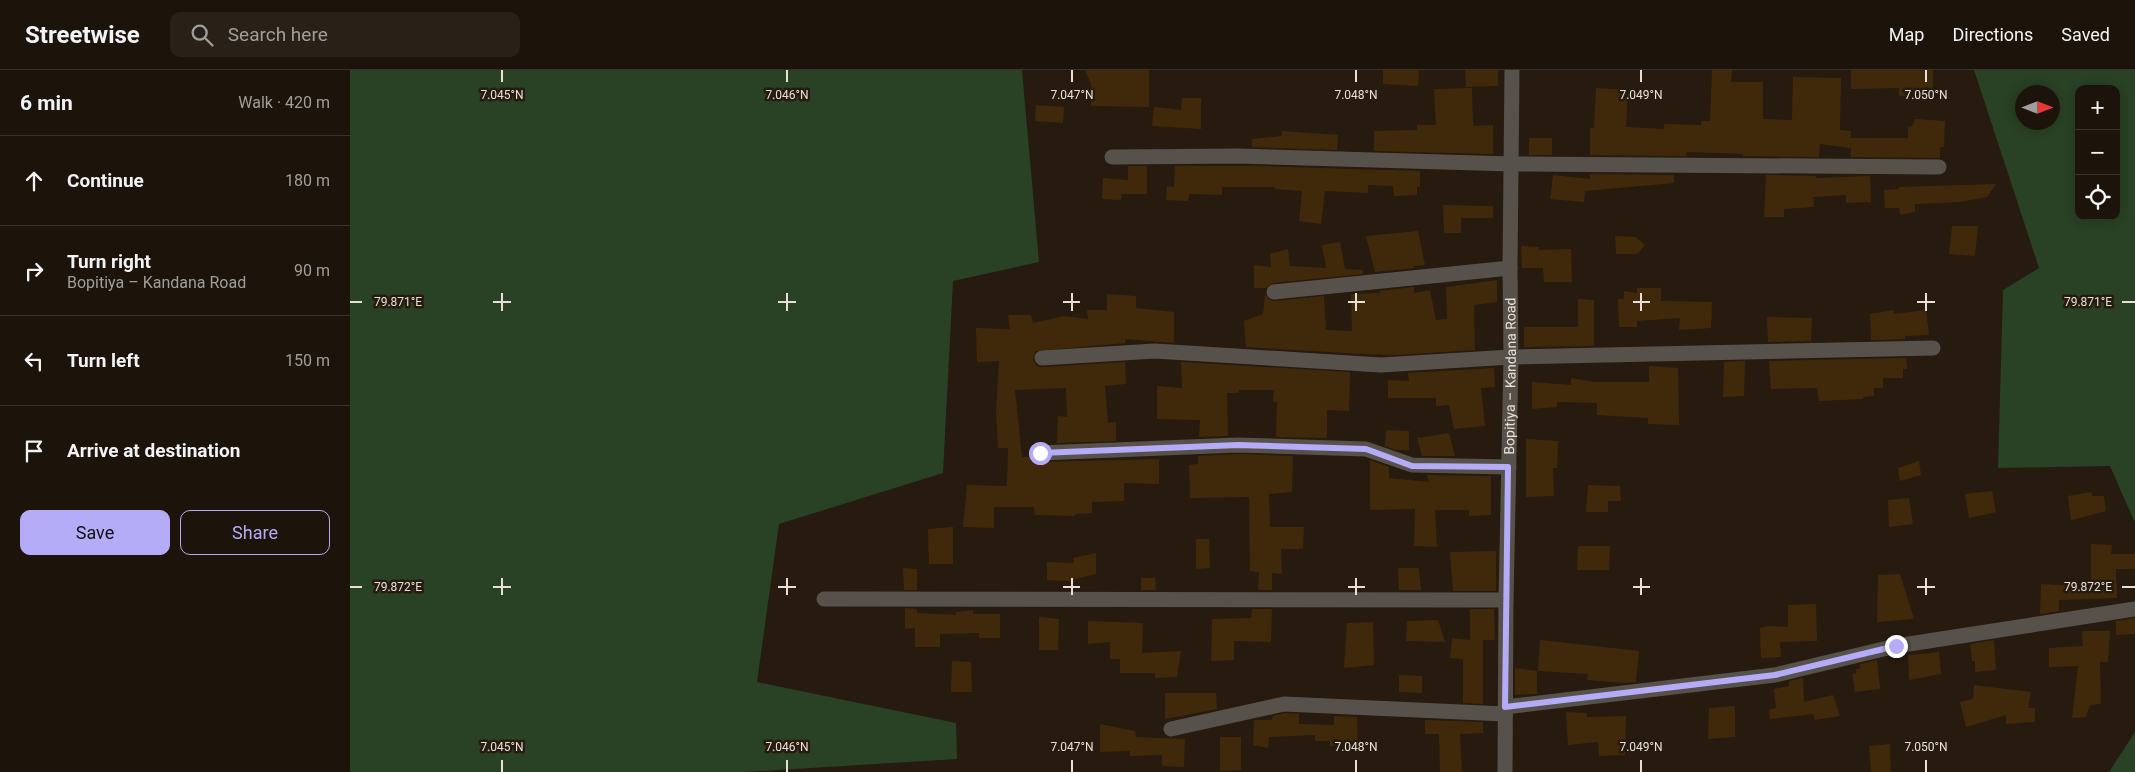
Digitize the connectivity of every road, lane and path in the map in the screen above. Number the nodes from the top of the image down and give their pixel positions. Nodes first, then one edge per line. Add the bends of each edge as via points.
1 (1512, 70) edge
2 (1112, 157) dead end
3 (1512, 164) junction
4 (1939, 167) dead end
5 (1510, 268) junction
6 (1274, 292) dead end
7 (1934, 348) dead end
8 (1511, 357) junction
9 (1042, 358) dead end
10 (1040, 453) dead end
11 (1508, 467) junction
12 (824, 599) dead end
13 (1506, 600) junction
14 (2135, 609) edge
15 (1505, 710) junction
16 (1171, 729) dead end
17 (1505, 772) edge

1 - 3 street, Bopitiya – Kandana Road
2 - 3 street via 1249,156
3 - 4 street
3 - 5 street, Bopitiya – Kandana Road
5 - 6 street
5 - 8 street, Bopitiya – Kandana Road
7 - 8 street
8 - 9 street via 1381,365 1155,351
8 - 11 street, Bopitiya – Kandana Road
10 - 11 street via 1238,445 1366,449 1412,466
11 - 13 street, Bopitiya – Kandana Road
12 - 13 street
13 - 15 street, Bopitiya – Kandana Road
14 - 15 street via 1896,646 1775,675
15 - 16 street via 1284,704
15 - 17 street, Bopitiya – Kandana Road

